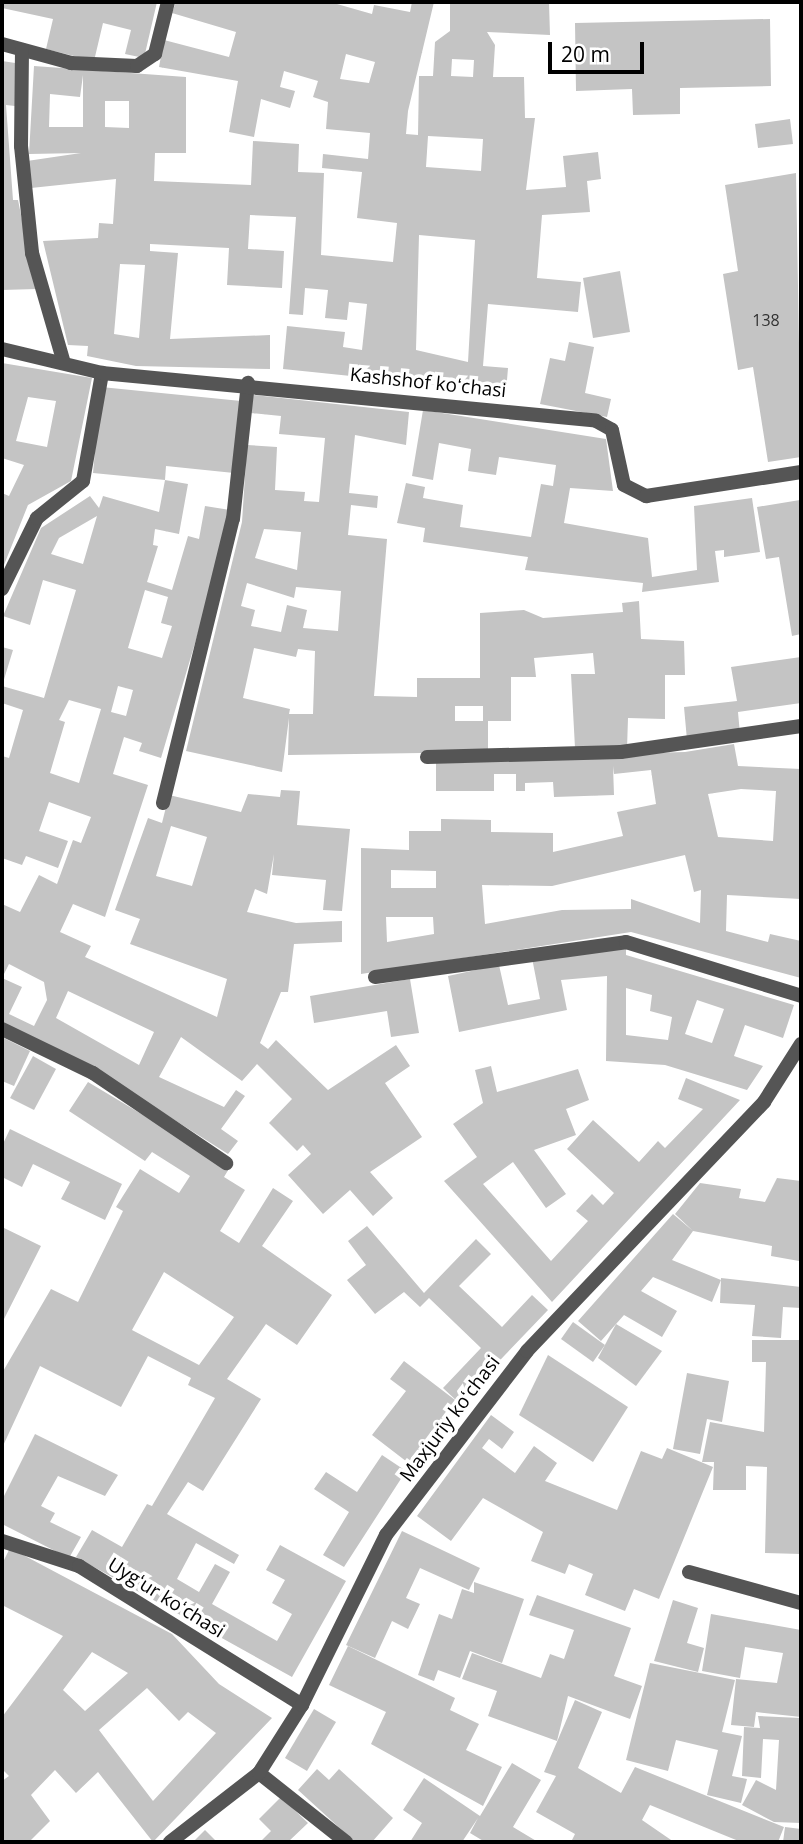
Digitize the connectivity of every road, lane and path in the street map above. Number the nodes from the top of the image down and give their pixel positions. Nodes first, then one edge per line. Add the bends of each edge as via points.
1 (168, 2) edge
2 (2, 44) edge
3 (22, 50) junction
4 (2, 349) edge
5 (64, 360) junction
6 (102, 373) junction
7 (248, 383) junction
8 (801, 472) edge
9 (2, 589) edge
10 (801, 726) edge
11 (427, 757) dead end
12 (163, 803) dead end
13 (375, 977) dead end
14 (801, 996) edge
15 (2, 1029) edge
16 (801, 1044) edge
17 (226, 1163) dead end
18 (2, 1541) edge
19 (689, 1572) dead end
20 (801, 1604) edge
21 (302, 1705) junction
22 (259, 1773) junction
23 (170, 1842) edge
24 (346, 1842) edge

1 - 3 street via 155,54 137,66 71,63
2 - 3 street
3 - 5 street via 21,146 32,253
4 - 5 street, Kashshof koʻchasi
5 - 6 street, Kashshof koʻchasi
6 - 7 street, Kashshof koʻchasi
6 - 9 street via 83,481 37,517
7 - 8 street, Kashshof koʻchasi via 596,421 612,430 624,485 646,496
7 - 12 street via 233,519
10 - 11 street via 621,752
13 - 14 street via 626,942
15 - 17 street via 93,1073
16 - 21 street, Maxjuriy koʻchasi via 764,1102 527,1351 386,1535
18 - 21 street, Uygʻur koʻchasi via 79,1566
19 - 20 street
21 - 22 street, Maxjuriy koʻchasi
22 - 23 street, Maxjuriy koʻchasi
22 - 24 street

